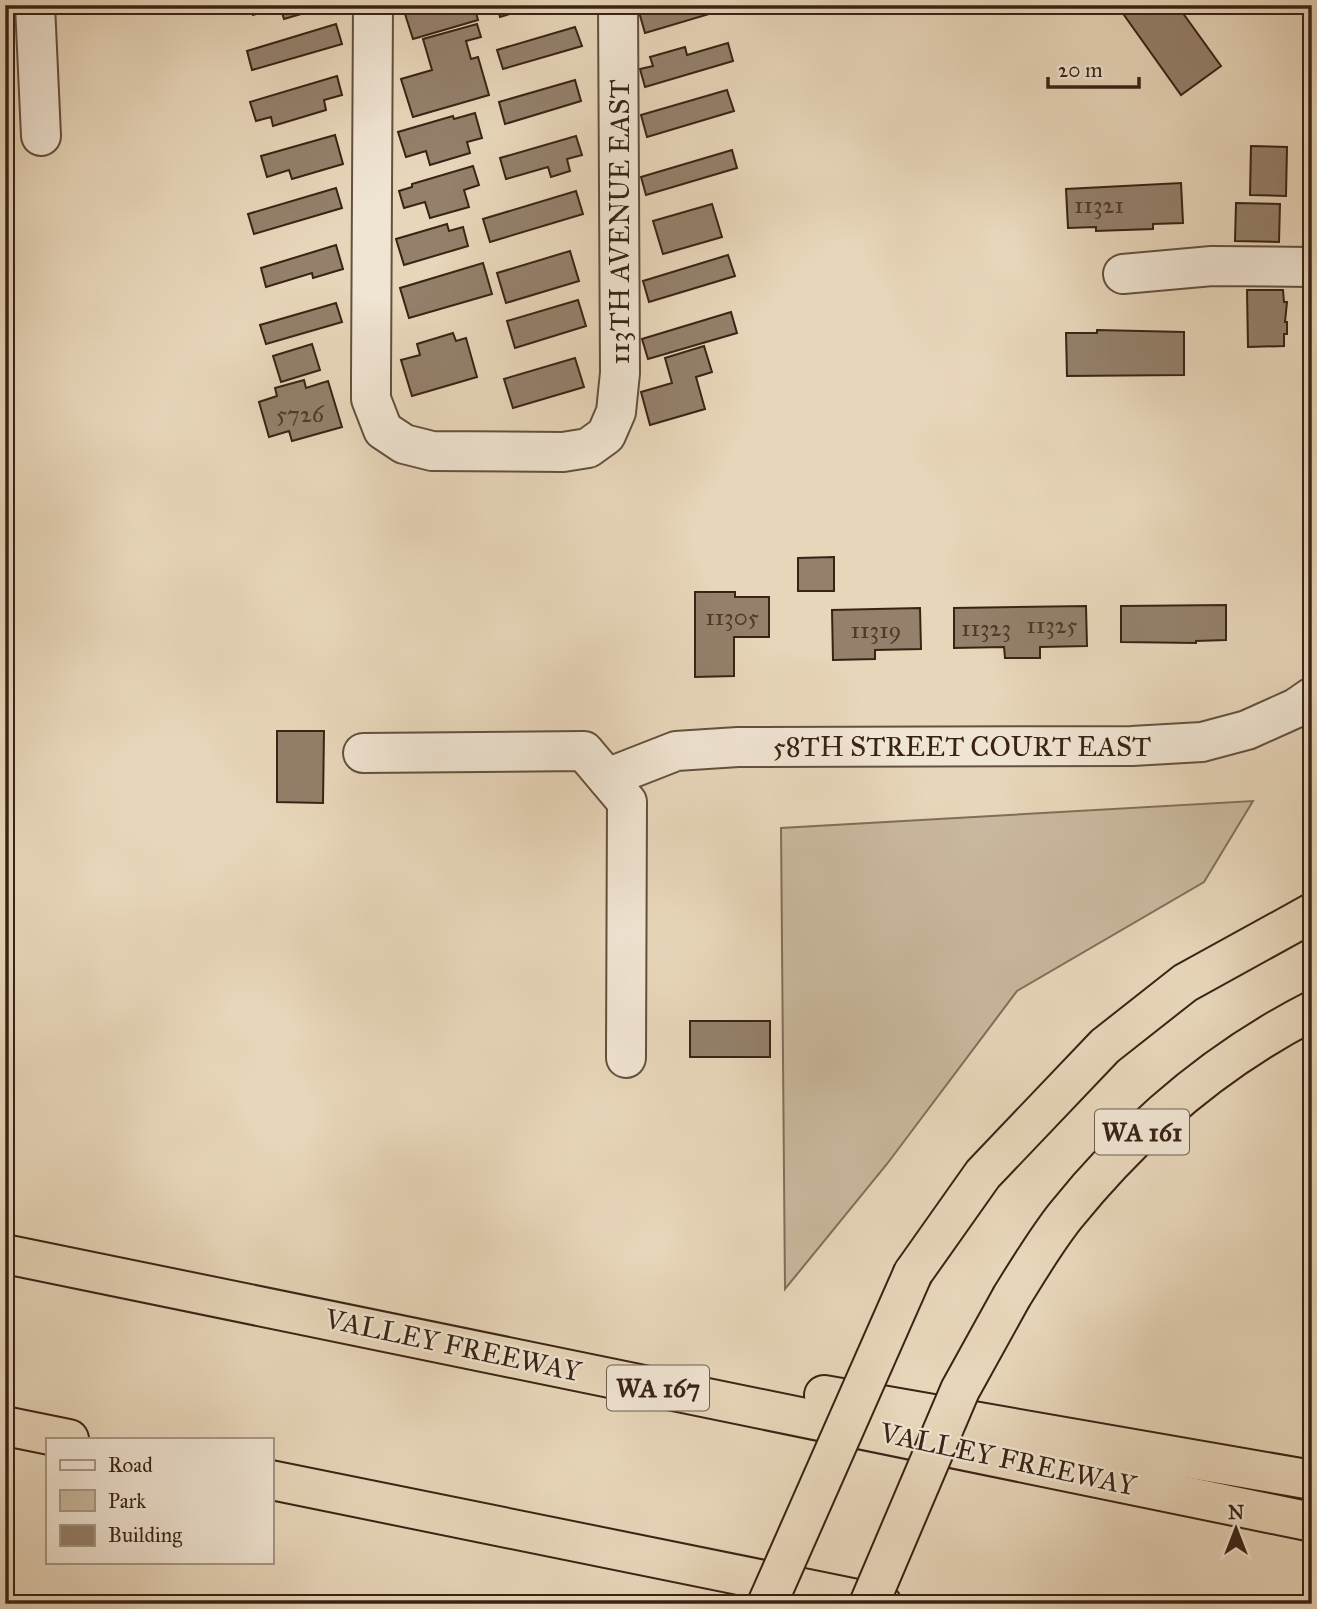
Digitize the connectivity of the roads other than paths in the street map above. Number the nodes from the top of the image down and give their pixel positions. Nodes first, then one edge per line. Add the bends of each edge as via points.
1 (35, 5) edge
2 (373, 5) edge
3 (618, 5) edge
4 (41, 136) dead end
5 (1312, 267) edge
6 (1124, 274) dead end
7 (1312, 697) edge
8 (363, 753) dead end
9 (607, 778) junction
10 (1312, 913) edge
11 (1312, 1011) edge
12 (626, 1058) dead end
13 (5, 1252) edge
14 (5, 1426) edge
15 (64, 1438) edge
16 (273, 1480) edge
17 (1312, 1480) edge
18 (1312, 1522) edge
19 (767, 1604) edge
20 (869, 1604) edge
21 (881, 1604) edge

1 - 4 street
2 - 3 street, 113TH AVENUE EAST via 372,399 383,430 404,444 432,452 563,452 588,448 606,435 616,412 620,373
5 - 6 street via 1212,266
7 - 9 street, 58TH STREET COURT EAST via 1247,730 1202,742 738,747 677,751
8 - 9 street via 584,751
9 - 12 street via 627,802
10 - 19 highway, bridge via 1185,983 1105,1046 983,1174 913,1273
11 - 20 highway, WA 161, bridge via 1278,1028 1197,1083 1128,1145 1065,1216 1012,1296 960,1390
13 - 17 highway via 299,1307 561,1348
13 - 18 highway, VALLEY FREEWAY / WA 167
14 - 15 highway
16 - 21 highway

